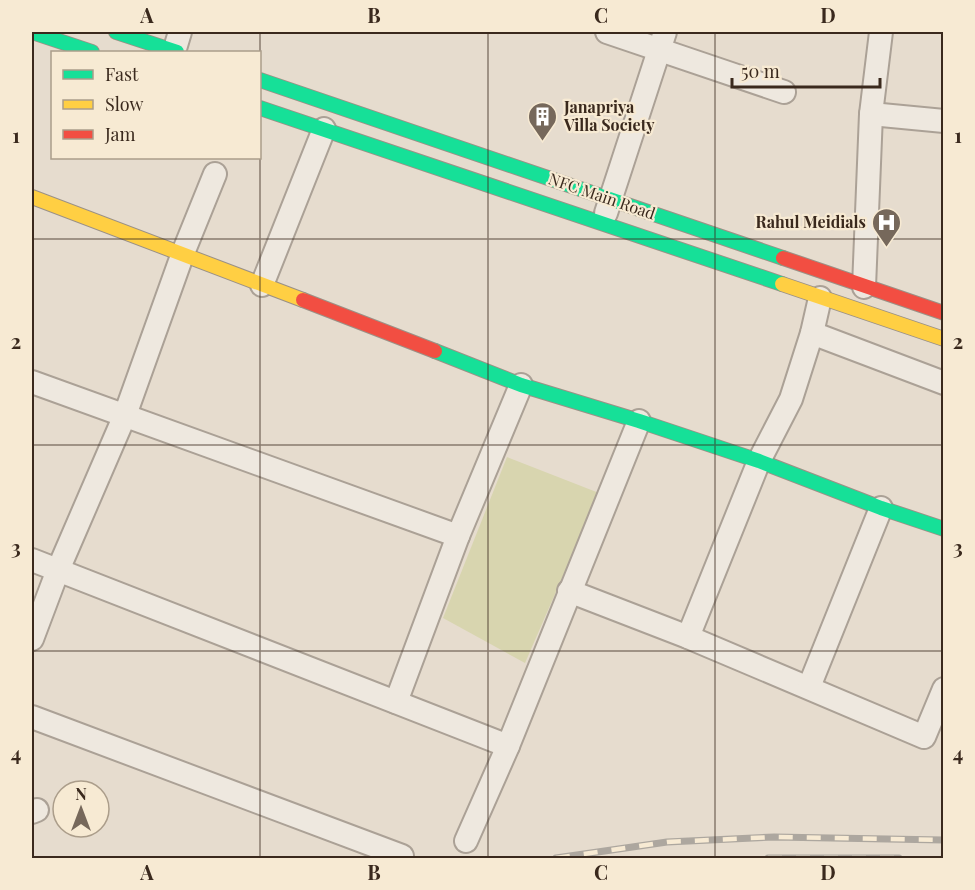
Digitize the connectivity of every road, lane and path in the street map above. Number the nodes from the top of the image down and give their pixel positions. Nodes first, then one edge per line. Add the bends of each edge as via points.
1 (32, 32) edge
2 (116, 32) edge
3 (180, 32) edge
4 (607, 32) edge
5 (881, 32) edge
6 (662, 40) edge
7 (89, 51) edge
8 (172, 51) edge
9 (175, 51) edge
10 (261, 80) edge
11 (784, 93) dead end
12 (261, 108) edge
13 (871, 114) junction
14 (944, 121) edge
15 (324, 129) junction
16 (215, 174) dead end
17 (32, 197) edge
18 (610, 199) junction
19 (603, 222) junction
20 (183, 253) junction
21 (262, 285) junction
22 (864, 287) junction
23 (820, 298) junction
24 (944, 313) edge
25 (812, 333) junction
26 (944, 339) edge
27 (32, 381) edge
28 (944, 383) edge
29 (521, 385) junction
30 (125, 414) junction
31 (639, 421) junction
32 (759, 461) junction
33 (881, 508) junction
34 (944, 529) edge
35 (458, 536) junction
36 (32, 560) edge
37 (58, 570) junction
38 (569, 591) junction
39 (688, 637) junction
40 (32, 639) edge
41 (809, 687) junction
42 (944, 689) edge
43 (396, 702) junction
44 (32, 717) edge
45 (508, 746) junction
46 (466, 841) dead end
47 (402, 856) dead end

1 - 7 main road
2 - 8 main road
3 - 9 street
4 - 6 street
5 - 13 street
6 - 11 street
6 - 18 street
10 - 18 main road, NFC Main Road
12 - 15 main road, NFC Main Road
13 - 14 street
13 - 22 street
15 - 19 main road, NFC Main Road
15 - 21 street
16 - 20 street
17 - 20 main road
18 - 19 street
18 - 22 main road, NFC Main Road
19 - 23 main road, NFC Main Road
20 - 21 main road
20 - 30 street
21 - 29 main road
22 - 24 main road, NFC Main Road
23 - 25 street
23 - 26 main road, NFC Main Road
25 - 28 street
25 - 32 street via 791,399
27 - 30 street
29 - 31 main road
29 - 35 street
30 - 35 street
30 - 37 street
31 - 32 main road
31 - 38 street
32 - 33 main road
32 - 39 street
33 - 34 main road
33 - 41 street
35 - 43 street
36 - 37 street
37 - 40 street
37 - 43 street
38 - 39 street
38 - 45 street
39 - 41 street
41 - 42 street via 924,736
43 - 45 street
44 - 47 street
45 - 46 street

